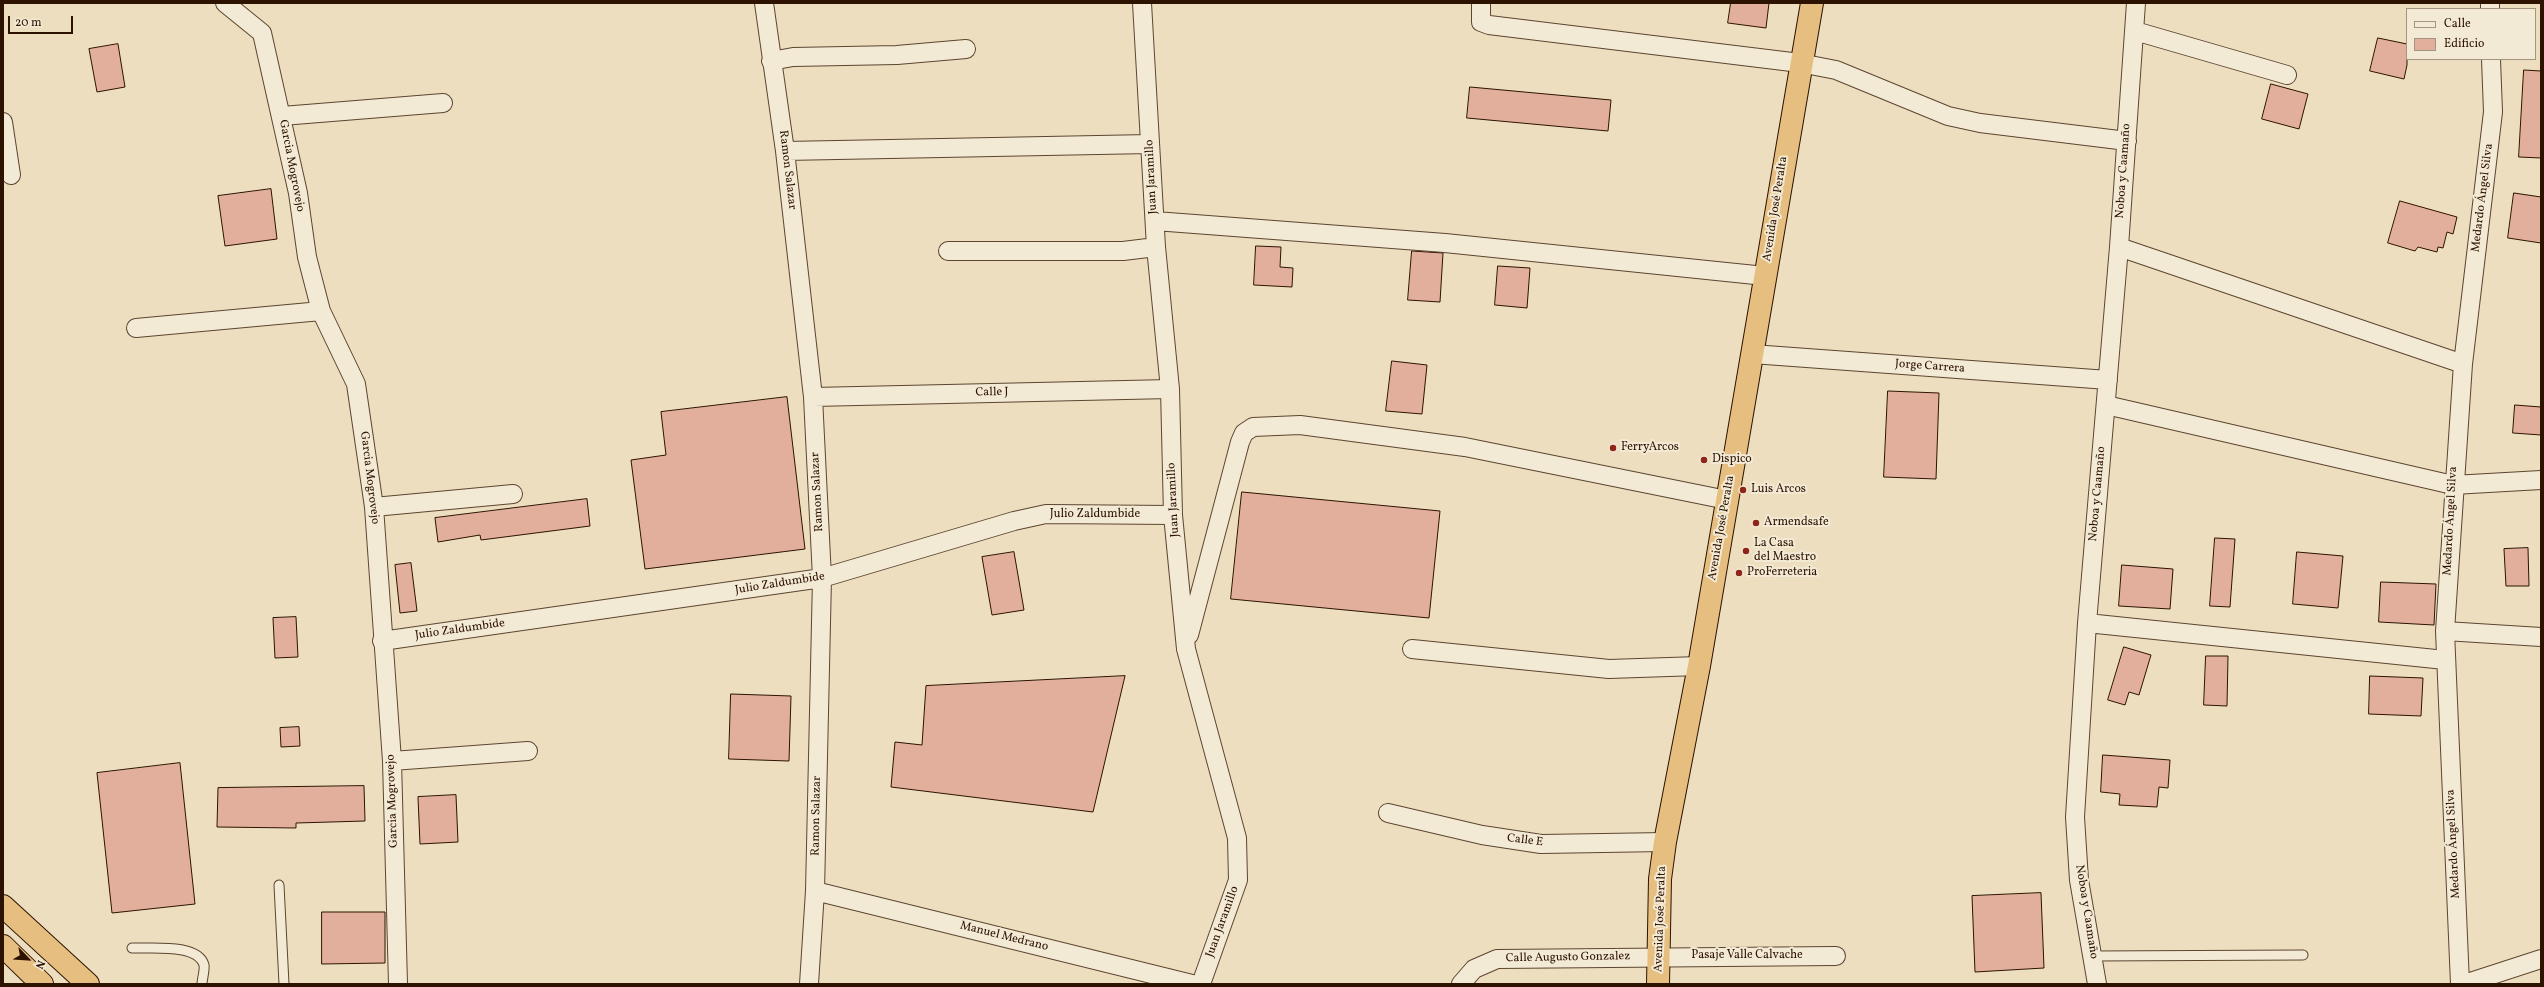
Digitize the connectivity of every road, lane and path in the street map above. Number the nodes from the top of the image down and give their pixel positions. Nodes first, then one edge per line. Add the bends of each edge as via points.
1 (225, 3) edge
2 (764, 3) edge
3 (1142, 3) edge
4 (1481, 3) edge
5 (1812, 3) edge
6 (2136, 3) edge
7 (2135, 31) junction
8 (966, 49) dead end
9 (2491, 60) edge
10 (771, 61) junction
11 (1800, 63) junction
12 (2287, 75) dead end
13 (443, 103) dead end
14 (282, 116) junction
15 (3, 122) edge
16 (2127, 141) junction
17 (1150, 144) junction
18 (785, 151) junction
19 (11, 175) dead end
20 (1155, 221) junction
21 (1156, 247) junction
22 (2119, 247) junction
23 (948, 251) dead end
24 (1765, 276) junction
25 (322, 311) junction
26 (136, 328) dead end
27 (1752, 354) junction
28 (2462, 364) junction
29 (2108, 380) junction
30 (1170, 390) junction
31 (813, 397) junction
32 (2106, 406) junction
33 (2541, 480) edge
34 (2453, 485) junction
35 (513, 494) dead end
36 (1727, 500) junction
37 (374, 508) junction
38 (1173, 514) junction
39 (822, 578) junction
40 (2087, 623) junction
41 (2445, 631) junction
42 (2541, 636) edge
43 (382, 641) junction
44 (1186, 649) junction
45 (1412, 649) dead end
46 (2445, 660) junction
47 (1699, 666) junction
48 (528, 751) dead end
49 (392, 761) junction
50 (1388, 813) dead end
51 (1665, 842) junction
52 (279, 885) dead end
53 (815, 891) junction
54 (3, 906) edge
55 (3, 946) edge
56 (132, 948) dead end
57 (2303, 955) dead end
58 (1836, 956) dead end
59 (2092, 956) junction
60 (1659, 957) junction
61 (2541, 959) edge
62 (42, 984) edge
63 (88, 984) edge
64 (202, 984) edge
65 (284, 984) edge
66 (398, 984) edge
67 (809, 984) edge
68 (1192, 984) edge
69 (1200, 984) edge
70 (1461, 984) edge
71 (1658, 984) edge
72 (2097, 984) edge
73 (2460, 984) edge
74 (2464, 984) edge

1 - 14 street, Garcia Mogrovejo via 262,33
2 - 10 street, Ramon Salazar
3 - 17 street, Juan Jaramillo
4 - 11 street via 1481,22 1488,25
5 - 11 highway, Avenida José Peralta
6 - 7 street, Noboa y Caamaño
7 - 12 street
7 - 16 street, Noboa y Caamaño
8 - 10 street via 897,56 793,57
9 - 28 street, Medardo Ángel Silva via 2493,112
10 - 18 street, Ramon Salazar
11 - 16 street via 1836,70 1948,116 1980,123
11 - 24 highway, Avenida José Peralta
13 - 14 street
14 - 25 street, Garcia Mogrovejo via 298,193 307,257
15 - 19 street
16 - 22 street, Noboa y Caamaño
17 - 18 street
17 - 20 street, Juan Jaramillo
18 - 31 street, Ramon Salazar
20 - 21 street, Juan Jaramillo
20 - 24 street via 1445,243
21 - 23 street via 1124,251
21 - 30 street, Juan Jaramillo
22 - 28 street
22 - 29 street, Noboa y Caamaño
24 - 27 highway, Avenida José Peralta
25 - 26 street
25 - 37 street, Garcia Mogrovejo via 356,384
27 - 29 street, Jorge Carrera
27 - 36 highway, Avenida José Peralta
28 - 34 street, Medardo Ángel Silva
29 - 32 street, Noboa y Caamaño
30 - 31 street, Calle J
30 - 38 street, Juan Jaramillo
31 - 39 street, Ramon Salazar
32 - 34 street
32 - 40 street, Noboa y Caamaño
33 - 34 street
34 - 41 street, Medardo Ángel Silva
35 - 37 street
36 - 44 street via 1465,447 1300,425 1253,427 1244,433 1240,442
36 - 47 highway, Avenida José Peralta
37 - 43 street, Garcia Mogrovejo
38 - 39 street, Julio Zaldumbide via 1046,514 1014,521
38 - 44 street, Juan Jaramillo
39 - 43 street, Julio Zaldumbide
39 - 53 street, Ramon Salazar
40 - 46 street
40 - 59 street, Noboa y Caamaño via 2075,818 2079,880
41 - 42 street
41 - 46 street, Medardo Ángel Silva
43 - 49 street, Garcia Mogrovejo
44 - 69 street, Juan Jaramillo via 1237,838 1238,880
45 - 47 street via 1609,669
46 - 73 street, Medardo Ángel Silva
47 - 51 highway, Avenida José Peralta
48 - 49 street
49 - 66 street, Garcia Mogrovejo
50 - 51 street, Calle E via 1482,835 1541,844
51 - 60 highway, Avenida José Peralta via 1660,879
52 - 65 lane
53 - 67 street, Ramon Salazar
53 - 68 street, Manuel Medrano
54 - 63 highway
55 - 62 highway
56 - 64 lane via 187,950 197,955 204,965
57 - 59 lane
58 - 60 street, Pasaje Valle Calvache
59 - 72 street, Noboa y Caamaño
60 - 70 street, Calle Augusto Gonzalez via 1497,959 1474,969
60 - 71 highway, Avenida José Peralta
61 - 74 street

